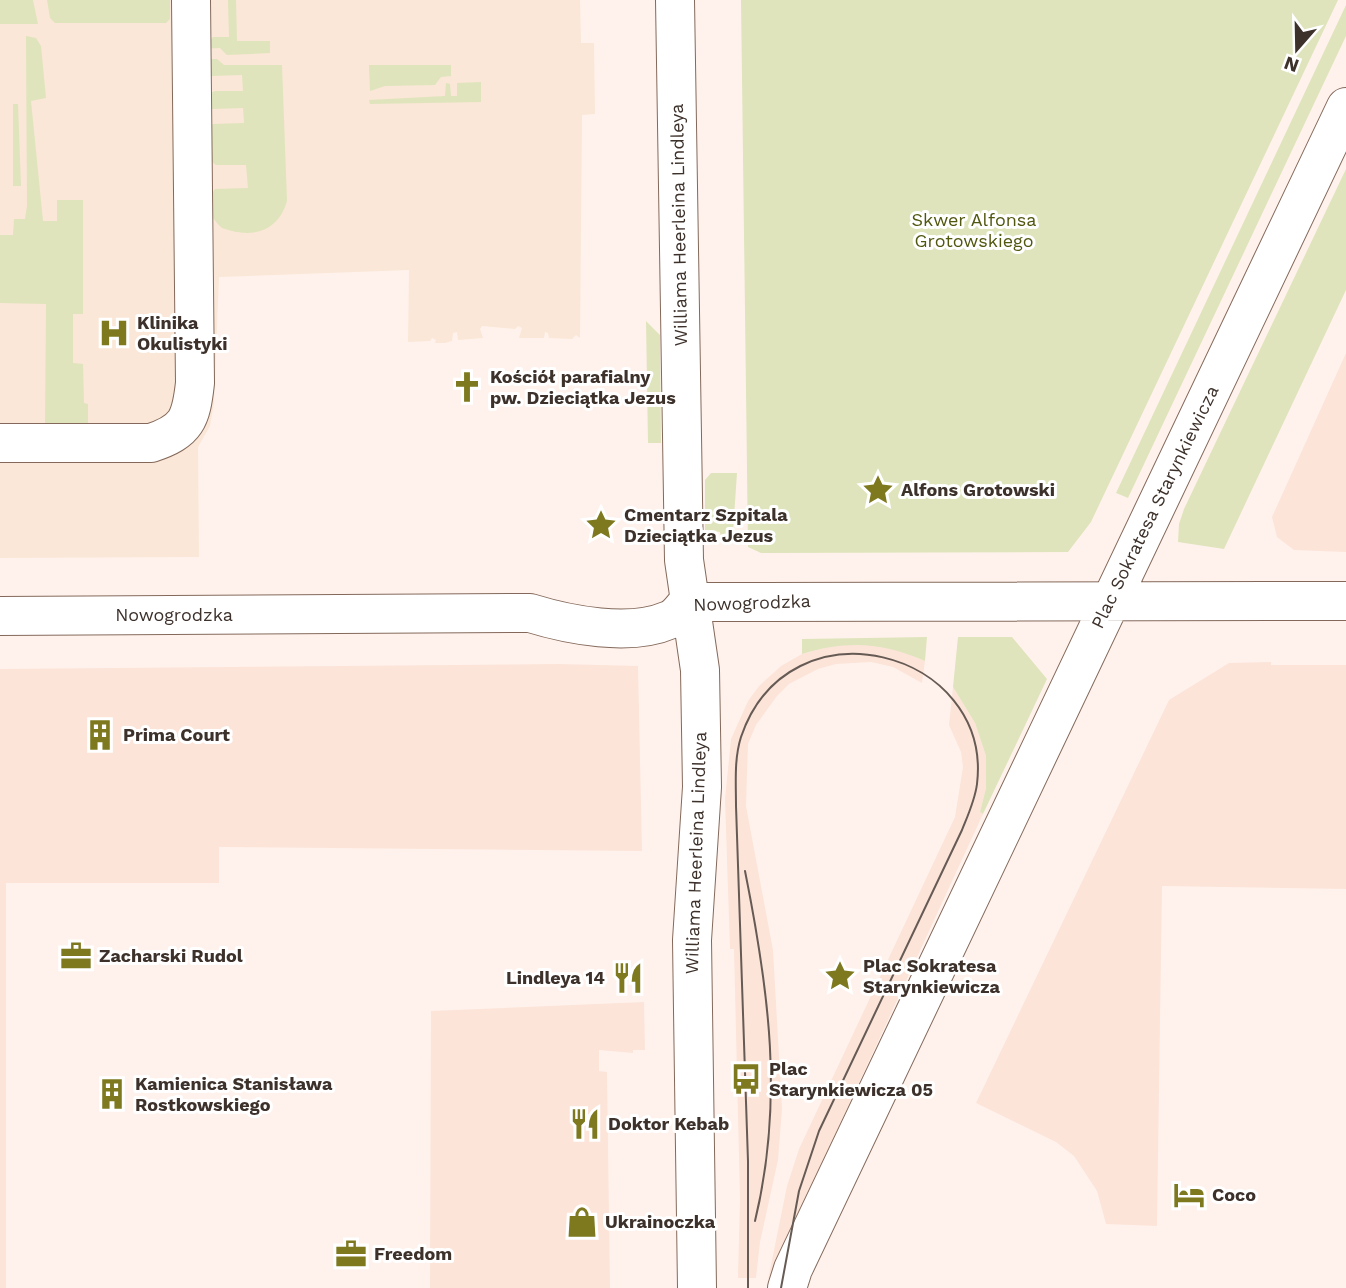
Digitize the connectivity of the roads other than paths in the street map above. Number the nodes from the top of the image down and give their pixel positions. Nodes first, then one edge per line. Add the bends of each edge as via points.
1 (191, 0) edge
2 (675, 0) edge
3 (1346, 107) edge
4 (0, 443) edge
5 (1346, 601) edge
6 (688, 602) junction
7 (1109, 603) junction
8 (0, 616) edge
9 (697, 1288) edge
10 (787, 1288) edge

1 - 4 street via 191,413 175,435 151,443
2 - 6 street, Williama Heerleina Lindleya
3 - 7 street, Plac Sokratesa Starynkiewicza
5 - 7 street, Nowogrodzka
6 - 7 street, Nowogrodzka
6 - 8 street, Nowogrodzka via 672,620 642,628 567,624 530,613
6 - 9 street, Williama Heerleina Lindleya via 700,670 702,787 692,940
7 - 10 street, Plac Sokratesa Starynkiewicza

